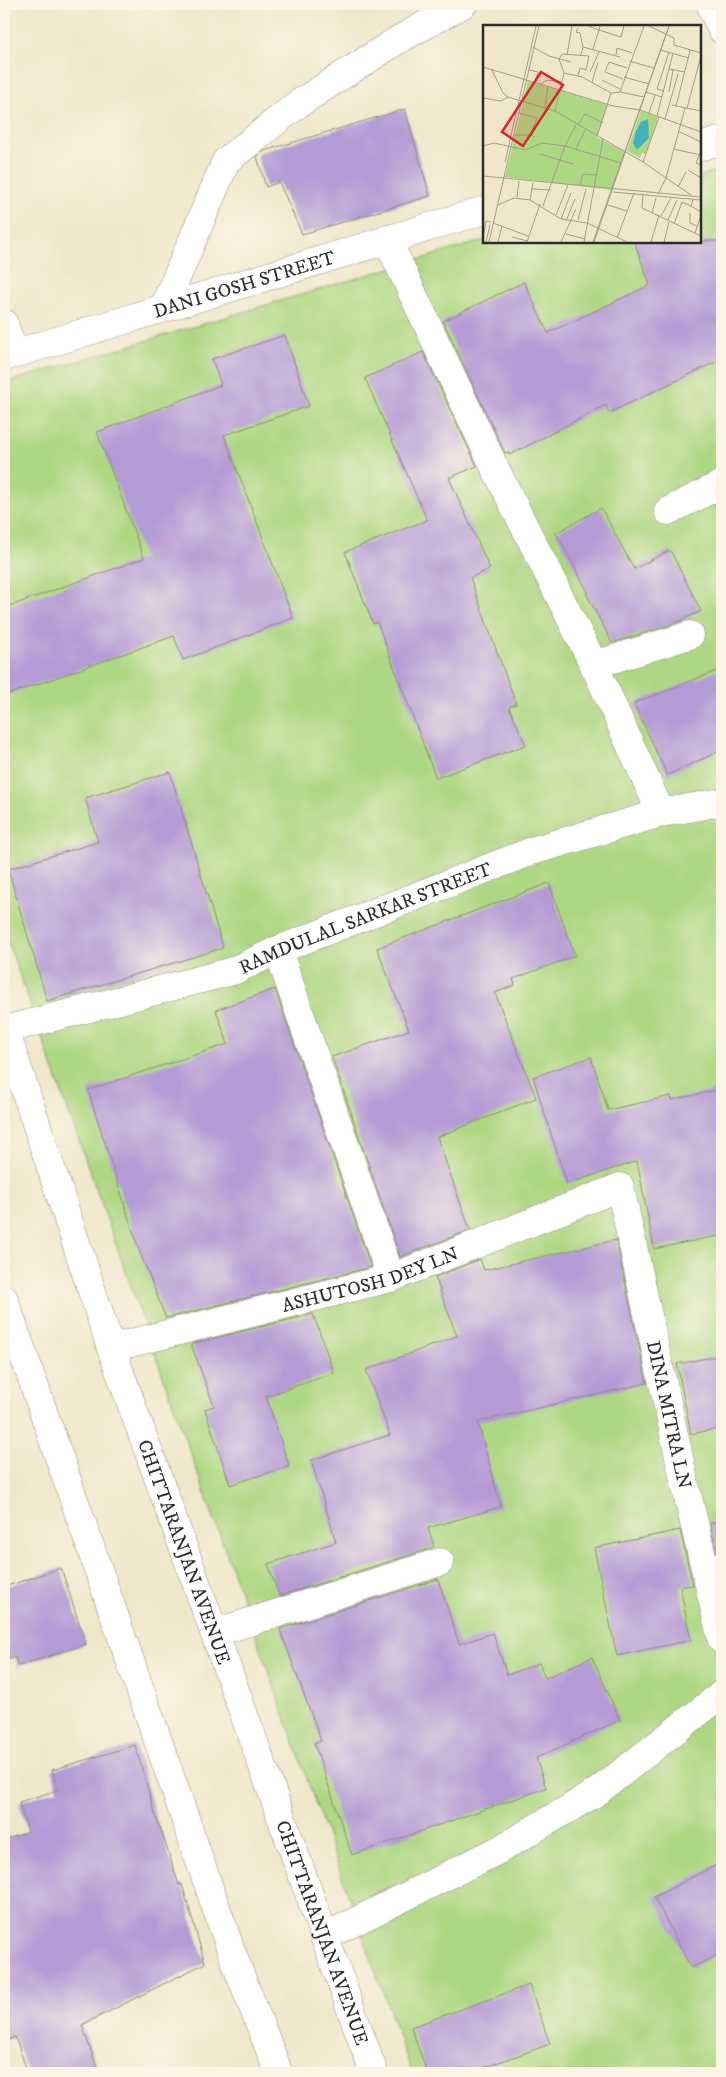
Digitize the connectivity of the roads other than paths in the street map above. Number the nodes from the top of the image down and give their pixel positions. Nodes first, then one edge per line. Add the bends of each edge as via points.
1 (463, 4) edge
2 (710, 4) edge
3 (722, 30) edge
4 (722, 140) edge
5 (701, 146) edge
6 (483, 211) edge
7 (388, 239) junction
8 (164, 307) junction
9 (4, 323) edge
10 (9, 356) edge
11 (722, 484) edge
12 (668, 511) dead end
13 (690, 635) dead end
14 (594, 665) junction
15 (722, 802) edge
16 (661, 813) junction
17 (278, 950) junction
18 (4, 1029) edge
19 (620, 1187) joint
20 (391, 1278) junction
21 (4, 1299) edge
22 (111, 1348) junction
23 (440, 1562) dead end
24 (214, 1633) junction
25 (722, 1640) edge
26 (722, 1694) edge
27 (324, 1937) junction
28 (279, 2073) edge
29 (374, 2073) edge

1 - 8 street via 398,40 298,104 226,162
2 - 3 street
4 - 5 street
6 - 7 street, DANI GOSH STREET
7 - 8 street, DANI GOSH STREET
7 - 14 street via 494,466
8 - 10 street, DANI GOSH STREET
9 - 10 street
11 - 12 street
13 - 14 street
14 - 16 street
15 - 16 street, RAMDULAL SARKAR STREET
16 - 17 street, RAMDULAL SARKAR STREET via 532,851
17 - 18 street, RAMDULAL SARKAR STREET via 233,971
17 - 20 street
18 - 22 street, CHITTARANJAN AVENUE
19 - 20 street, ASHUTOSH DEY LN
19 - 25 street, DINA MITRA LN
20 - 22 street, ASHUTOSH DEY LN
21 - 28 street via 233,1956
22 - 24 street, CHITTARANJAN AVENUE
23 - 24 street
24 - 27 street, CHITTARANJAN AVENUE
26 - 27 street via 598,1792 497,1851
27 - 29 street, CHITTARANJAN AVENUE

